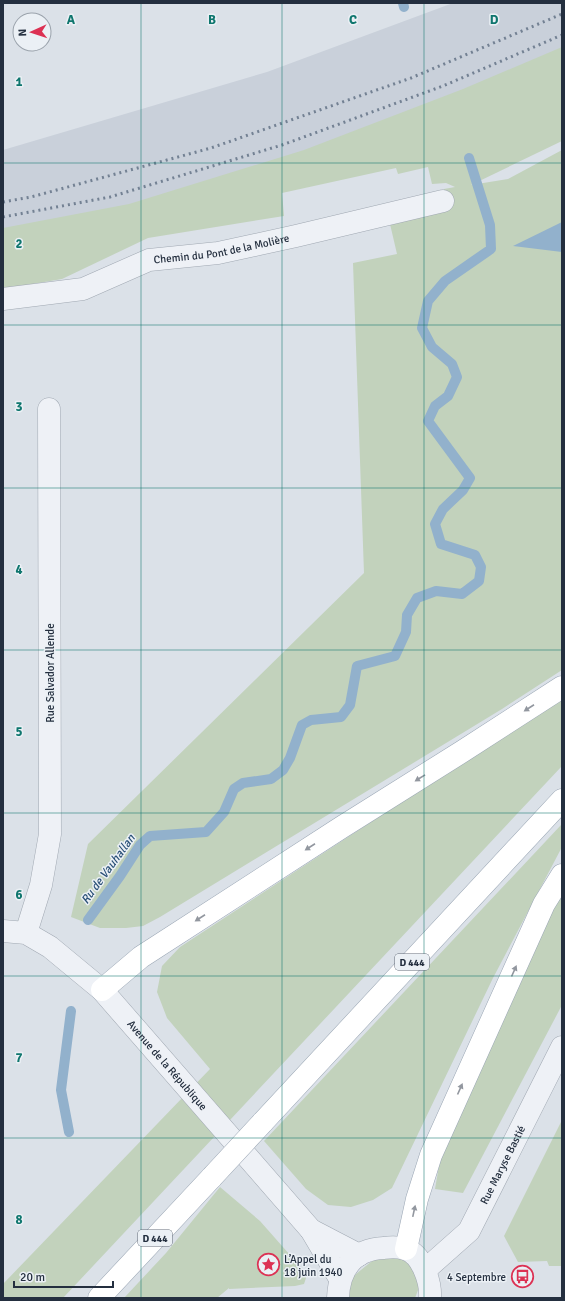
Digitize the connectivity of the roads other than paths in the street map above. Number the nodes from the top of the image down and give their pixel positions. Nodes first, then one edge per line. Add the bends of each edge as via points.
1 (443, 201) dead end
2 (3, 299) edge
3 (49, 410) dead end
4 (562, 687) edge
5 (562, 800) edge
6 (562, 875) edge
7 (3, 931) edge
8 (26, 934) junction
9 (102, 990) junction
10 (562, 1047) edge
11 (311, 1230) junction
12 (406, 1249) junction
13 (359, 1254) junction
14 (425, 1270) junction
15 (336, 1293) edge
16 (98, 1298) edge
17 (430, 1298) edge

1 - 2 street, Chemin du Pont de la Molière via 218,253 149,260 83,289
3 - 8 street, Rue Salvador Allende via 50,834 41,885
4 -> 9 main road via 141,957
5 - 16 main road, D 444, bridge
12 -> 6 main road via 417,1199 431,1155 544,904
7 - 8 street, Avenue de la République
8 - 9 street, Avenue de la République via 50,947
9 - 11 street, Avenue de la République
10 - 14 street, Rue Maryse Bastié via 469,1231
11 - 13 street, Avenue de la République
11 - 15 street, Avenue de la République
12 - 13 street via 374,1248
12 - 14 street
13 - 15 street via 347,1265
14 - 17 street via 431,1289

